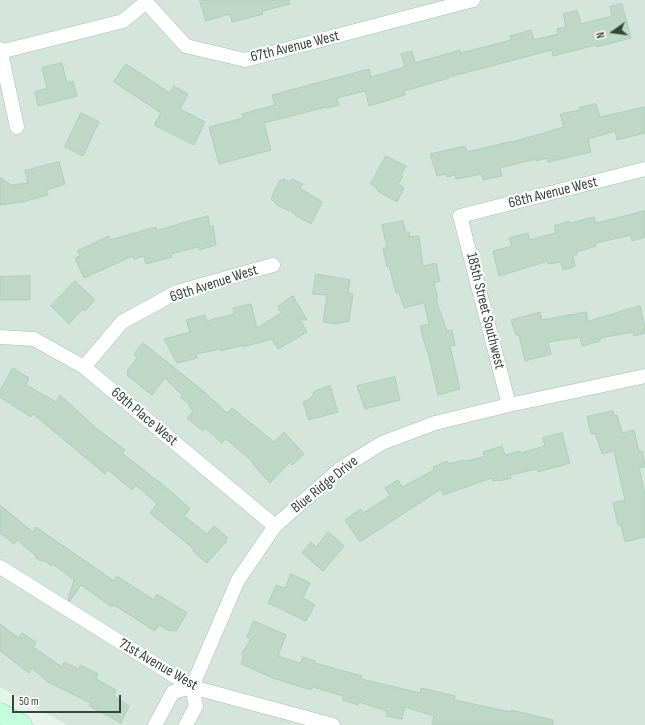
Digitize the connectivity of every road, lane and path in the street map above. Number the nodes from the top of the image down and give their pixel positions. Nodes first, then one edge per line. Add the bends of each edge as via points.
1 (474, 0) edge
2 (146, 1) edge
3 (0, 51) edge
4 (17, 127) dead end
5 (645, 169) edge
6 (460, 216) joint
7 (273, 265) dead end
8 (0, 337) edge
9 (84, 367) junction
10 (645, 376) edge
11 (509, 405) junction
12 (275, 526) junction
13 (0, 567) edge
14 (192, 687) junction
15 (0, 713) edge
16 (22, 725) edge
17 (155, 725) edge
18 (186, 725) edge
19 (333, 725) edge

1 - 2 street, 67th Avenue West via 245,60 186,46
2 - 3 street, 67th Avenue West via 123,21
3 - 4 street
5 - 6 street, 68th Avenue West
6 - 11 street, 185th Street Southwest
7 - 9 street, 69th Avenue West via 177,292 122,322
8 - 9 street, 69th Place West via 34,339
9 - 12 street, 69th Place West
10 - 11 street, Blue Ridge Drive
11 - 12 street, Blue Ridge Drive via 435,423 382,443 340,470
12 - 14 street, Blue Ridge Drive via 238,580
13 - 14 street, 71st Avenue West
14 - 17 street via 173,692
14 - 18 street via 196,706
14 - 19 street, 71st Avenue West
15 - 16 main road

